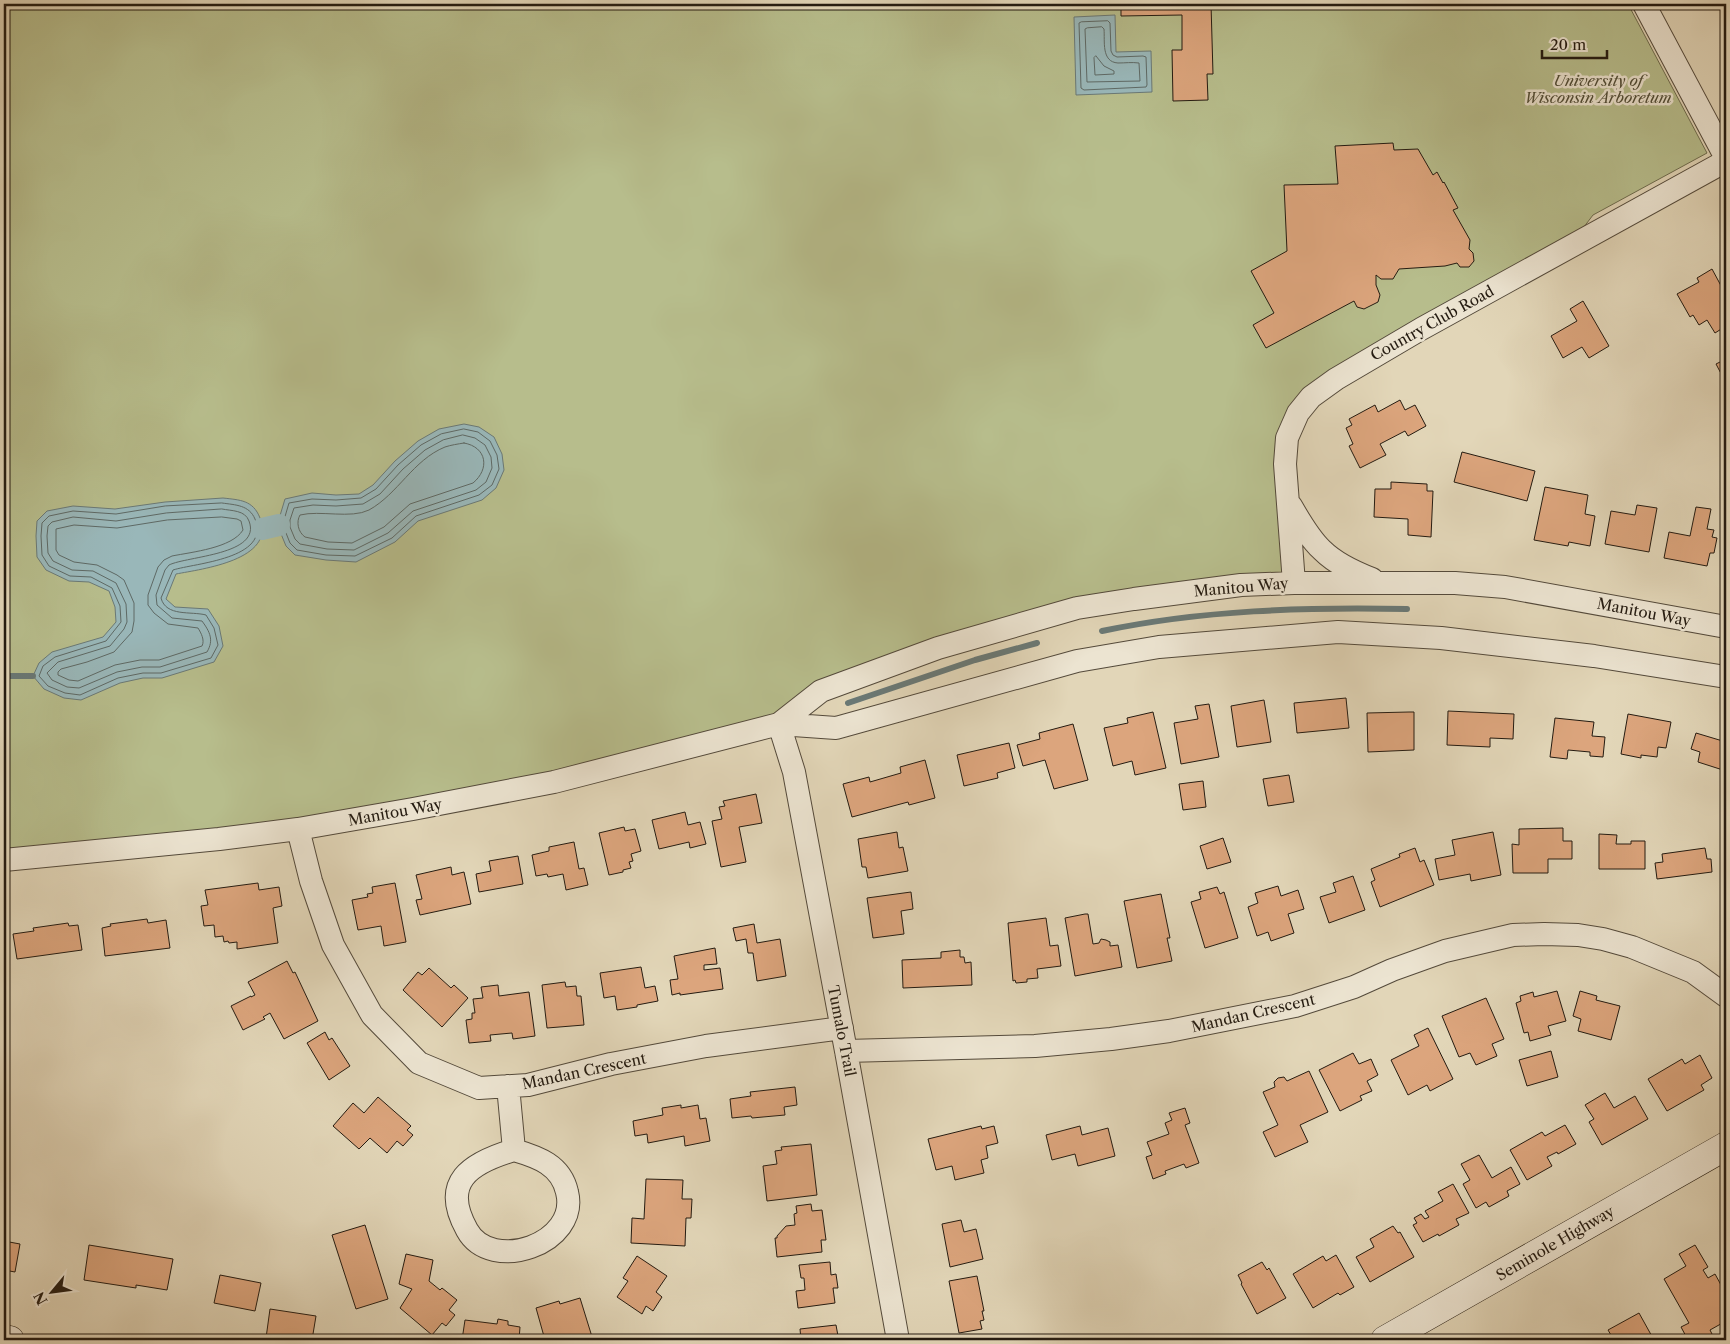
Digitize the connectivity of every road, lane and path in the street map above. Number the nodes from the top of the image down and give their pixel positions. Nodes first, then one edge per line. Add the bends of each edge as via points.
1 (1644, 4) edge
2 (1726, 160) edge
3 (1288, 502) junction
4 (1294, 583) junction
5 (1380, 583) junction
6 (1726, 627) edge
7 (1726, 677) edge
8 (779, 724) junction
9 (298, 829) junction
10 (4, 860) edge
11 (1726, 996) edge
12 (842, 1028) junction
13 (846, 1051) junction
14 (508, 1086) junction
15 (1726, 1146) edge
16 (514, 1150) junction
17 (4, 1339) edge
18 (10, 1340) edge
19 (898, 1340) edge
20 (1385, 1340) edge

1 - 2 street
2 - 3 street, Country Club Road via 1421,329 1311,397 1298,413 1287,438
3 - 4 street, Country Club Road
3 - 5 street via 1322,550 1346,568
4 - 5 street, Manitou Way
4 - 8 street, Manitou Way via 1241,585 1077,608 938,648 821,691
5 - 6 street, Manitou Way via 1505,587
7 - 8 street, Manitou Way via 1594,656 1441,638 1338,632 1159,647 1077,661 836,728
8 - 9 street, Manitou Way via 554,782
8 - 12 street, Tumalo Trail via 794,772
9 - 10 street, Manitou Way
9 - 14 street, Mandan Crescent via 333,945 372,1015 419,1063 479,1088
11 - 13 street, Mandan Crescent via 1693,972 1632,947 1578,935 1513,935 1445,951 1295,1006 1169,1031 1035,1046
12 - 13 street, Tumalo Trail
12 - 14 street, Mandan Crescent via 706,1046 611,1064 528,1086
13 - 19 street, Tumalo Trail
14 - 16 street
15 - 20 street, Seminole Highway
16 - 16 street via 473,1168 459,1182 458,1206 466,1228 480,1244 493,1250 508,1252 545,1241 564,1222 568,1209 566,1185 556,1170 537,1157
17 - 18 street

